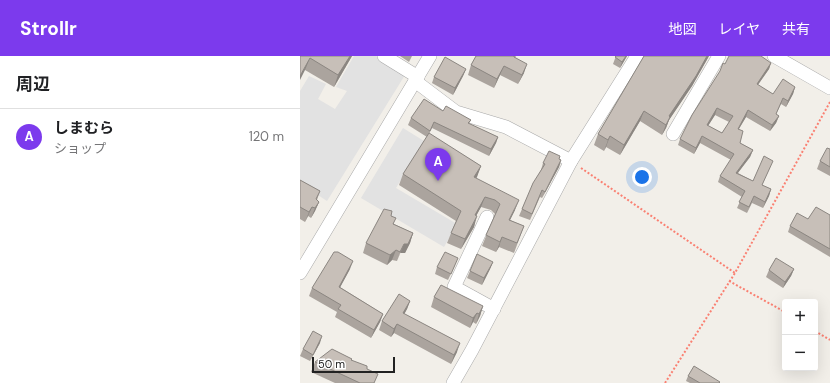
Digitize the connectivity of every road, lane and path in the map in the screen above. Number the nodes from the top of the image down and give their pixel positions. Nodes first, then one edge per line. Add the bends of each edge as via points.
1 (384, 56) edge
2 (430, 56) edge
3 (637, 56) edge
4 (719, 56) edge
5 (774, 56) edge
6 (416, 79) junction
7 (830, 88) edge
8 (830, 102) edge
9 (673, 134) dead end
10 (571, 161) junction
11 (487, 217) dead end
12 (300, 273) edge
13 (735, 273) junction
14 (729, 281) junction
15 (494, 309) junction
16 (782, 310) edge
17 (818, 332) edge
18 (830, 340) edge
19 (453, 383) edge
20 (665, 383) edge

1 - 6 street
2 - 6 street
3 - 10 street
4 - 9 street
5 - 7 street
6 - 10 street via 456,112 506,127
6 - 12 street
8 - 13 path
10 - 13 path
10 - 15 street
11 - 15 street via 454,287
13 - 14 path
14 - 16 path
14 - 20 path
15 - 19 street
17 - 18 path

